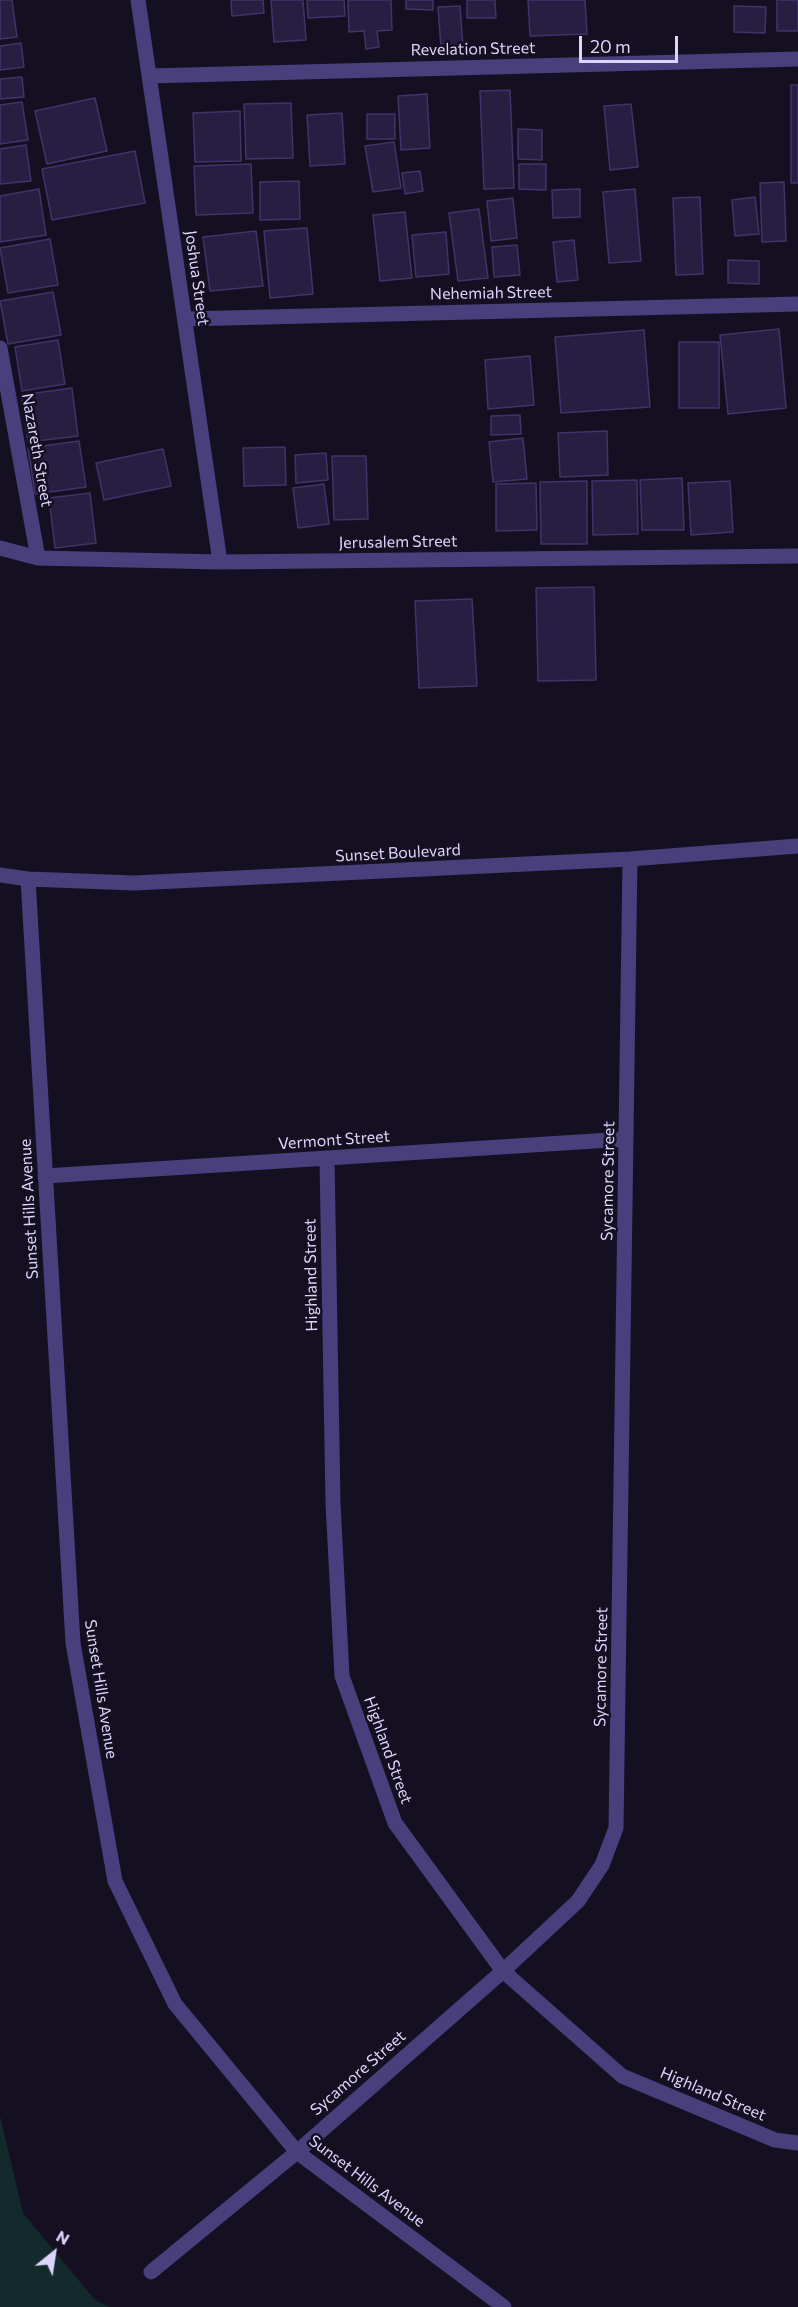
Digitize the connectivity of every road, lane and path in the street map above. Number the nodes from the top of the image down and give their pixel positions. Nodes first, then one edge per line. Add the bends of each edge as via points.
1 (138, 0) edge
2 (798, 59) edge
3 (149, 76) junction
4 (798, 304) edge
5 (185, 319) junction
6 (0, 348) edge
7 (0, 548) edge
8 (798, 556) edge
9 (39, 558) junction
10 (220, 561) junction
11 (798, 846) edge
12 (630, 859) junction
13 (0, 875) edge
14 (28, 879) junction
15 (626, 1140) junction
16 (327, 1159) junction
17 (45, 1176) junction
18 (502, 1971) junction
19 (798, 2143) edge
20 (297, 2152) junction
21 (150, 2272) dead end
22 (504, 2307) edge

1 - 3 street, Joshua Street
2 - 3 street, Revelation Street
3 - 5 street, Joshua Street
4 - 5 street, Nehemiah Street
5 - 10 street, Joshua Street
6 - 9 street, Nazareth Street
7 - 9 street, Jerusalem Street
8 - 10 street, Jerusalem Street
9 - 10 street, Jerusalem Street
11 - 12 street, Sunset Boulevard
12 - 14 street, Sunset Boulevard via 134,883
12 - 15 street, Sycamore Street
13 - 14 street, Sunset Boulevard
14 - 17 street, Sunset Hills Avenue
15 - 16 street, Vermont Street
15 - 18 street, Sycamore Street via 616,1828 602,1865 578,1901
16 - 17 street, Vermont Street
16 - 18 street, Highland Street via 333,1503 342,1676 395,1823
17 - 20 street, Sunset Hills Avenue via 73,1643 115,1881 175,2004
18 - 19 street, Highland Street via 622,2076 775,2140
18 - 20 street, Sycamore Street
20 - 21 street, Sycamore Street
20 - 22 street, Sunset Hills Avenue

